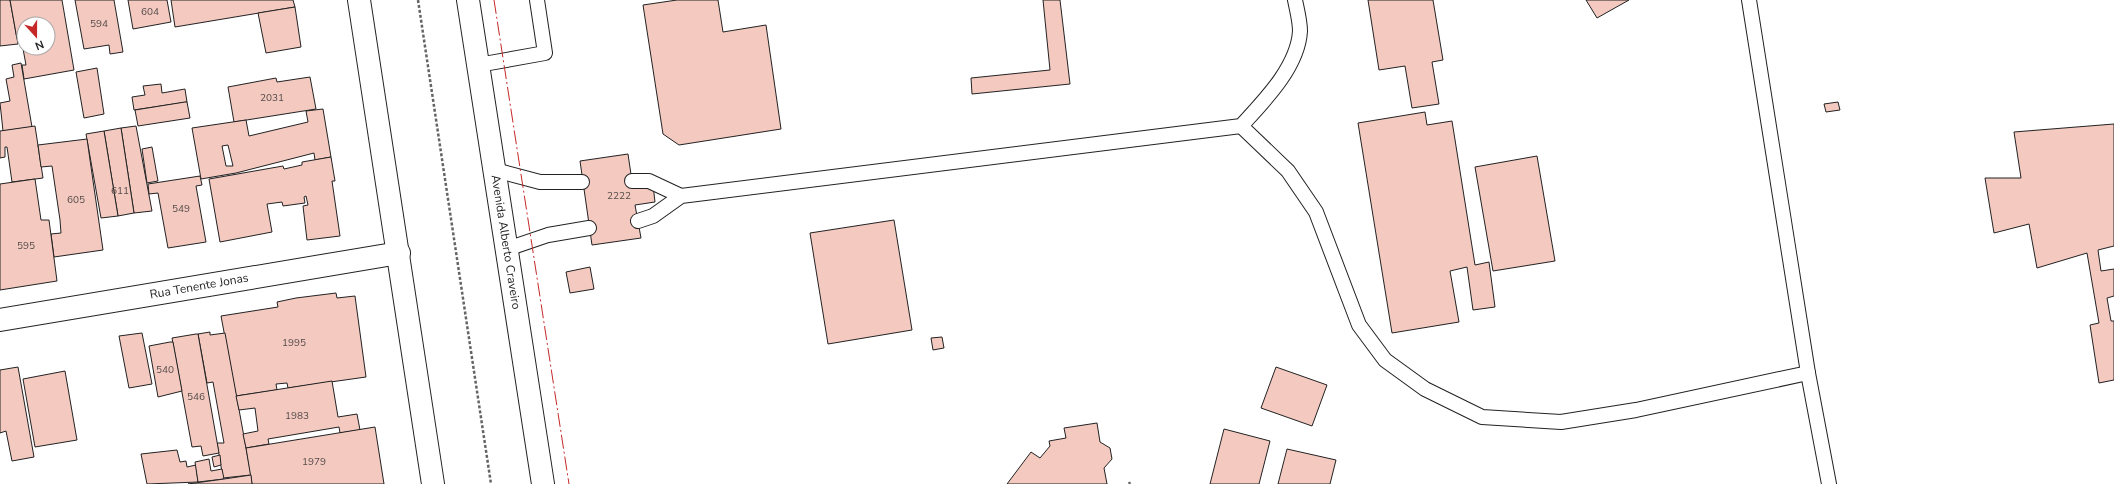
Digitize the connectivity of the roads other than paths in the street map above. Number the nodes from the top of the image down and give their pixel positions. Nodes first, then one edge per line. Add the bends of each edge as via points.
1 (359, 0) edge
2 (468, 0) edge
3 (537, 0) edge
4 (1295, 0) edge
5 (1749, 0) edge
6 (478, 65) junction
7 (1241, 126) junction
8 (495, 170) junction
9 (632, 181) dead end
10 (582, 182) dead end
11 (681, 196) junction
12 (638, 221) dead end
13 (589, 228) dead end
14 (507, 249) junction
15 (399, 253) junction
16 (0, 320) edge
17 (1808, 373) junction
18 (433, 484) edge
19 (543, 484) edge
20 (1829, 484) edge

1 - 15 main road
2 - 6 main road, Avenida Alberto Craveiro
3 - 6 lane via 545,52
4 - 7 lane via 1300,31 1292,60 1268,98
5 - 17 lane
6 - 8 main road, Avenida Alberto Craveiro
7 - 11 lane
7 - 17 lane via 1288,171 1316,212 1358,325 1384,360 1425,389 1482,417 1561,422 1636,410
8 - 10 lane via 540,182
8 - 14 main road, Avenida Alberto Craveiro
9 - 11 lane via 650,181
11 - 12 lane via 653,216
13 - 14 lane via 548,235
14 - 19 main road, Avenida Alberto Craveiro
15 - 16 main road, Rua Tenente Jonas
15 - 18 main road
17 - 20 lane

